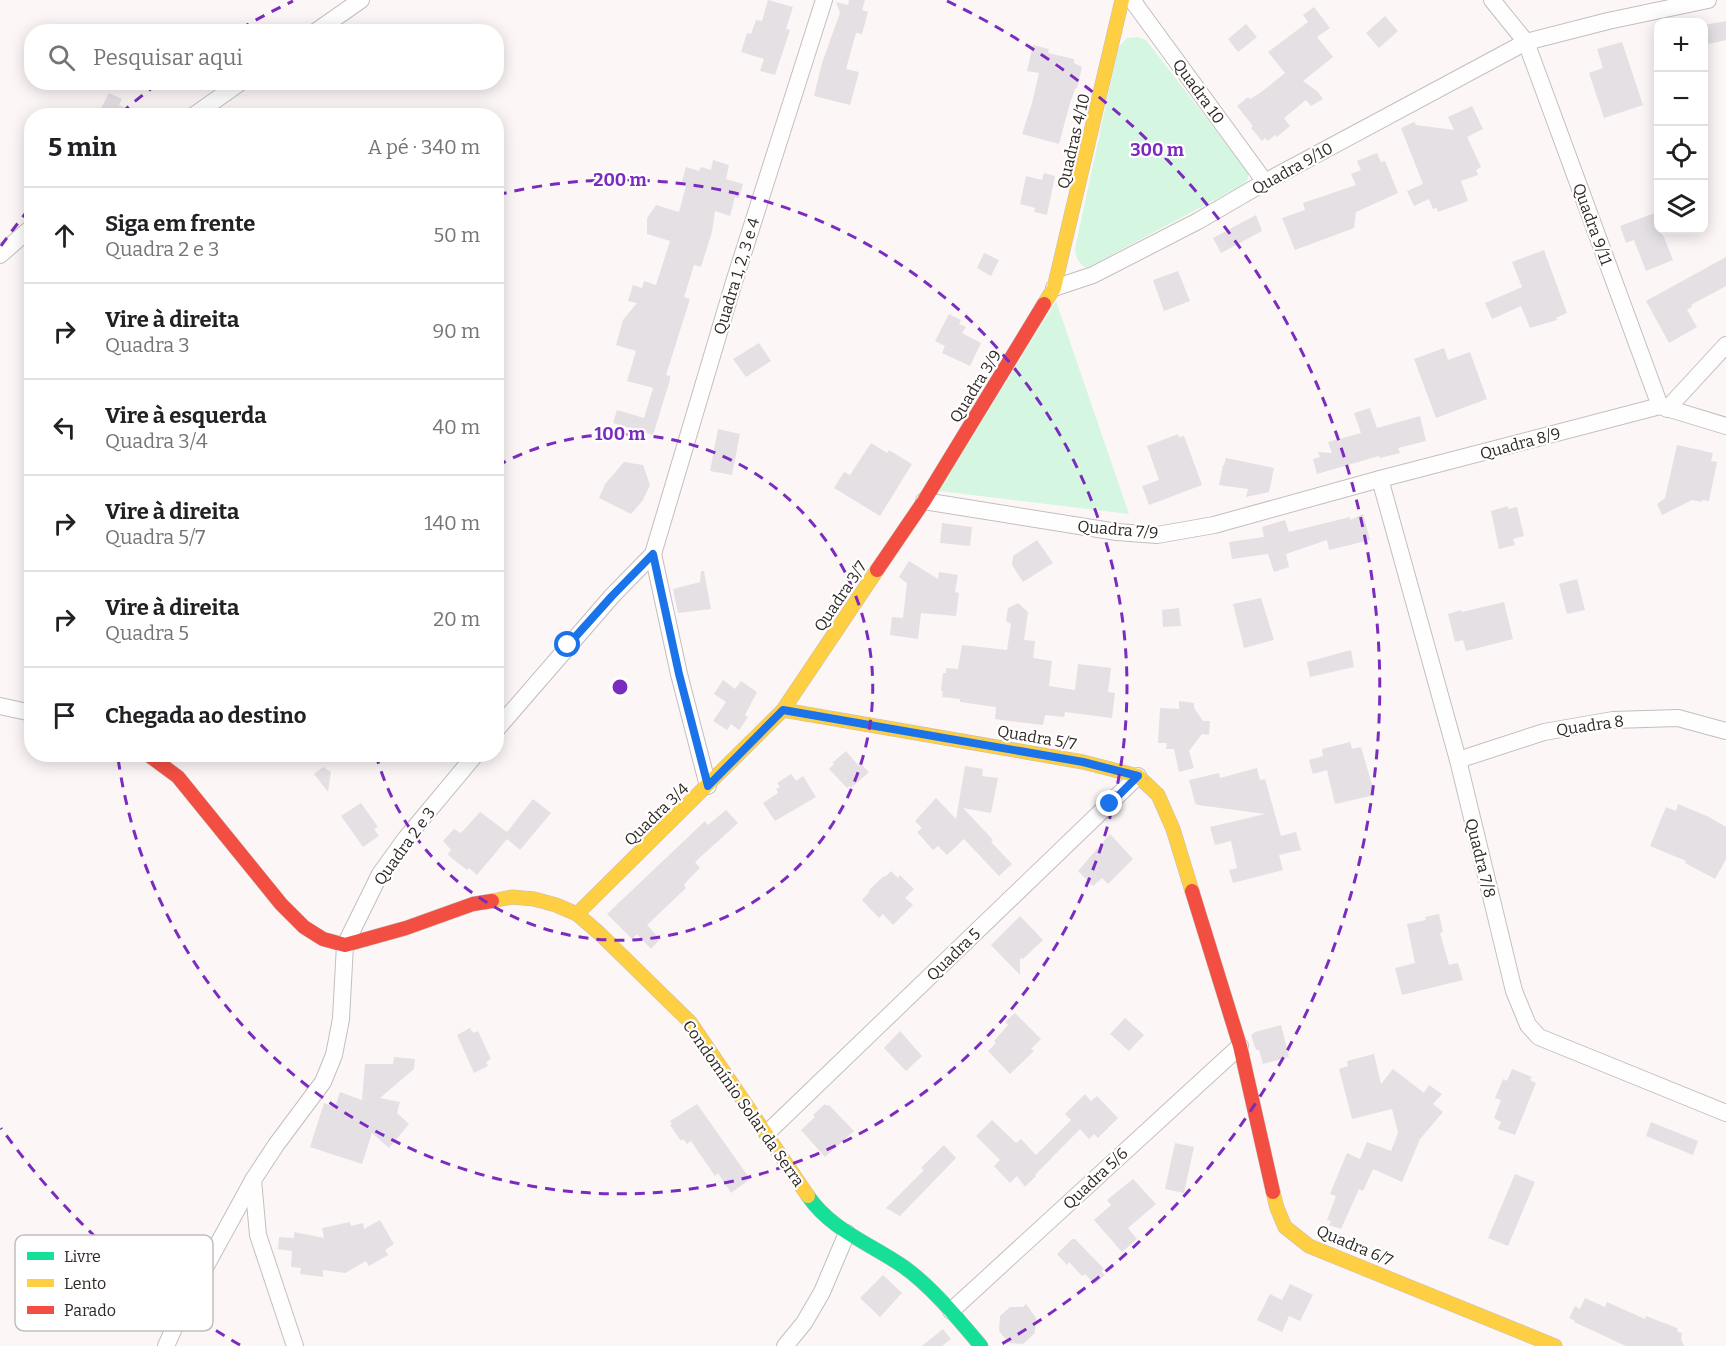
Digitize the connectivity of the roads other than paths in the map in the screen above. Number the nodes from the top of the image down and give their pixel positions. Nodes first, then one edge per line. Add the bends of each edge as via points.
1 (361, 0) edge
2 (824, 0) edge
3 (1122, 0) edge
4 (1132, 0) edge
5 (1492, 0) edge
6 (1707, 0) edge
7 (326, 24) edge
8 (1526, 42) junction
9 (230, 90) edge
10 (204, 108) edge
11 (1265, 182) junction
12 (24, 234) edge
13 (0, 255) edge
14 (1054, 288) junction
15 (1726, 345) edge
16 (1664, 408) junction
17 (1726, 426) edge
18 (1380, 479) junction
19 (924, 501) junction
20 (653, 554) junction
21 (0, 706) edge
22 (783, 710) junction
23 (24, 711) edge
24 (504, 721) edge
25 (1726, 731) edge
26 (1458, 760) junction
27 (158, 762) edge
28 (469, 762) edge
29 (1138, 776) junction
30 (708, 786) junction
31 (577, 914) junction
32 (345, 945) junction
33 (1240, 1046) junction
34 (1726, 1113) edge
35 (767, 1133) junction
36 (253, 1180) junction
37 (848, 1233) junction
38 (213, 1253) edge
39 (951, 1311) junction
40 (173, 1331) edge
41 (166, 1346) edge
42 (295, 1346) edge
43 (785, 1346) edge
44 (981, 1346) edge
45 (1555, 1346) edge

1 - 7 street
2 - 20 street, Quadra 1, 2, 3 e 4
3 - 14 street, Quadras 4/10
4 - 11 street, Quadra 10
5 - 8 street
6 - 8 street, Quadra 9/10
8 - 11 street, Quadra 9/10
8 - 16 street, Quadra 9/11
9 - 10 street
11 - 14 street, Quadra 9/10 via 1103,270
12 - 13 street
14 - 19 street, Quadra 3/9
15 - 16 street
16 - 17 street
16 - 18 street, Quadra 8/9
18 - 19 street, Quadra 7/9 via 1214,525 1157,535
18 - 26 street, Quadra 7/8
19 - 22 street, Quadra 3/7
20 - 24 street
20 - 30 street
21 - 23 street
22 - 29 street, Quadra 5/7 via 1083,762
22 - 30 street, Quadra 3/4
25 - 26 street, Quadra 8 via 1678,718 1613,720 1544,732
26 - 34 street, Quadra 7/8 via 1514,991 1528,1025 1539,1037
27 - 32 street via 178,777 304,927 323,939
28 - 32 street, Quadra 2 e 3 via 380,874
29 - 33 street via 1158,795 1173,829
29 - 35 street, Quadra 5
30 - 31 street, Quadra 3/4
31 - 32 street, Condomínio Solar da Serra via 534,899 512,897 473,904
31 - 35 street, Condomínio Solar da Serra via 690,1022
32 - 36 street via 341,1019 334,1055 323,1082
33 - 39 street, Quadra 5/6
33 - 45 street, Quadra 6/7 via 1277,1208 1285,1227 1309,1245
35 - 37 street, Condomínio Solar da Serra via 817,1209
36 - 38 street
36 - 42 street via 258,1234
37 - 39 street, Condomínio Solar da Serra via 905,1268
37 - 43 street via 822,1292
39 - 44 street, Condomínio Solar da Serra
40 - 41 street

